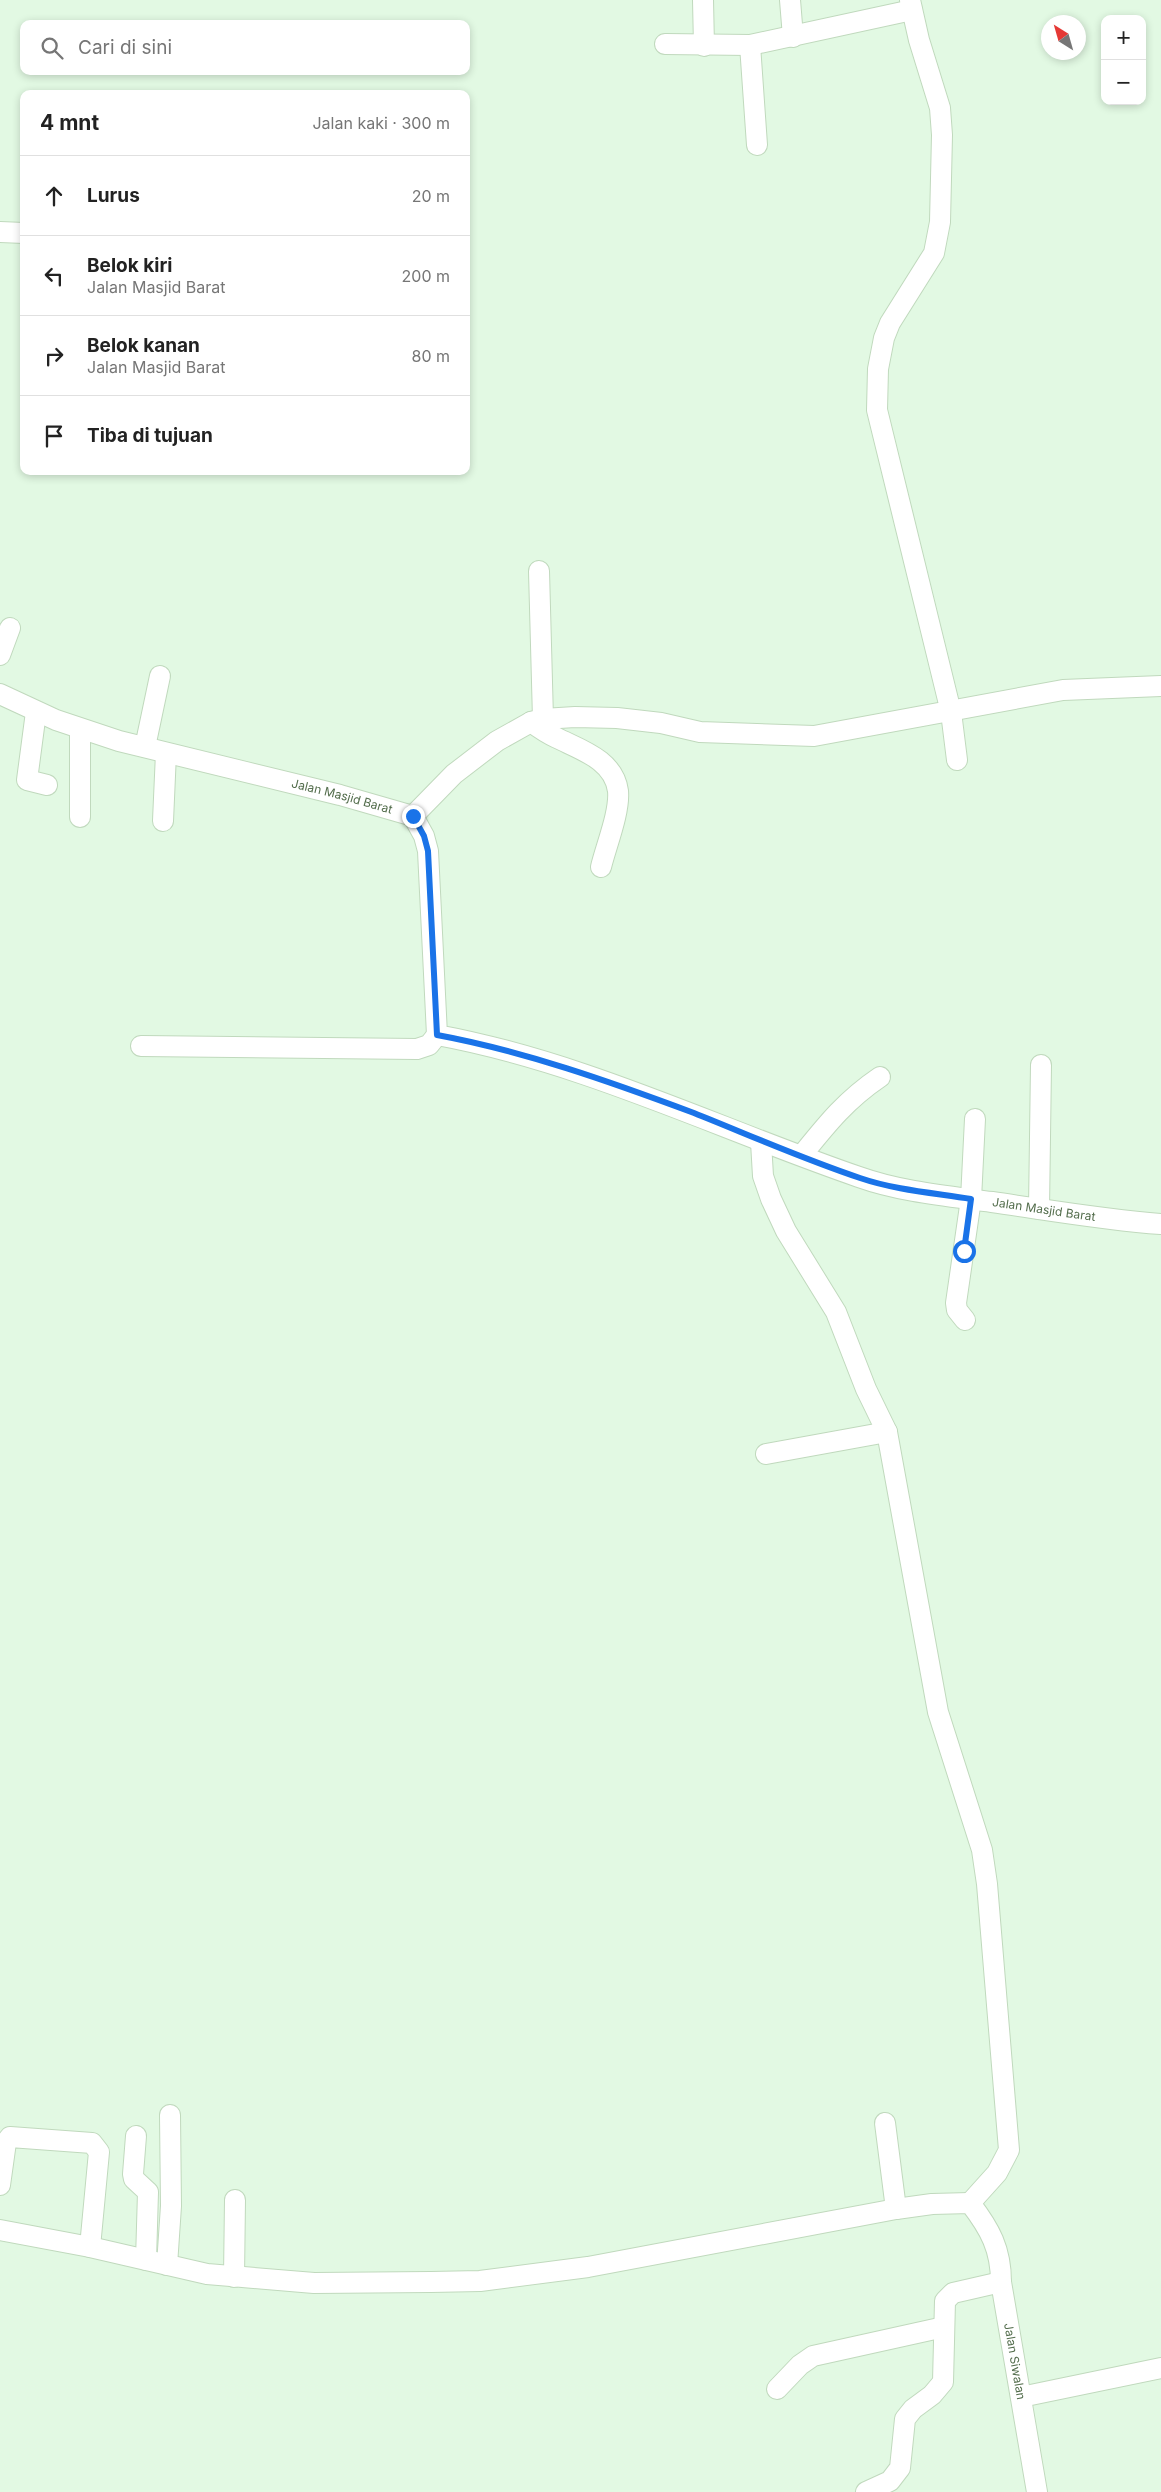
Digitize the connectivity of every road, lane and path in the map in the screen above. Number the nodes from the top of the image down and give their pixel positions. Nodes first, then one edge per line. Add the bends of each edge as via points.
1 (703, 0) edge
2 (790, 0) edge
3 (911, 5) edge
4 (793, 37) junction
5 (665, 44) dead end
6 (750, 45) junction
7 (704, 46) junction
8 (757, 145) dead end
9 (0, 232) edge
10 (20, 233) edge
11 (539, 571) dead end
12 (10, 628) dead end
13 (0, 655) edge
14 (160, 676) dead end
15 (1161, 686) edge
16 (0, 694) edge
17 (36, 712) junction
18 (951, 712) junction
19 (537, 721) junction
20 (80, 730) junction
21 (145, 747) junction
22 (166, 754) junction
23 (958, 760) dead end
24 (47, 785) dead end
25 (413, 816) junction
26 (80, 817) dead end
27 (162, 821) dead end
28 (601, 867) dead end
29 (437, 1035) junction
30 (141, 1046) dead end
31 (1041, 1065) dead end
32 (880, 1077) dead end
33 (975, 1119) dead end
34 (762, 1142) junction
35 (802, 1155) junction
36 (971, 1199) junction
37 (1039, 1209) junction
38 (1161, 1224) edge
39 (966, 1320) dead end
40 (887, 1432) junction
41 (766, 1454) dead end
42 (170, 2115) dead end
43 (885, 2123) dead end
44 (136, 2136) dead end
45 (0, 2185) edge
46 (235, 2200) dead end
47 (974, 2208) junction
48 (896, 2209) junction
49 (0, 2230) edge
50 (90, 2247) junction
51 (146, 2260) junction
52 (167, 2265) junction
53 (234, 2277) junction
54 (1001, 2282) junction
55 (944, 2327) junction
56 (1161, 2368) edge
57 (777, 2390) dead end
58 (1021, 2396) junction
59 (866, 2492) edge
60 (1037, 2492) edge

1 - 7 street
2 - 4 street
3 - 4 street
3 - 18 street via 940,108 940,222 934,253 884,338 878,369 877,410
4 - 6 street
5 - 7 street
6 - 7 street
6 - 8 street
9 - 10 street
11 - 19 street
12 - 13 street
14 - 21 street
15 - 18 street via 1063,690
16 - 17 street, Jalan Masjid Barat
17 - 20 street, Jalan Masjid Barat
17 - 24 street via 27,780
18 - 19 street via 814,736 700,732 617,718 575,717
18 - 23 street
19 - 25 street via 497,740
19 - 28 street via 596,758 613,779 618,791 616,807
20 - 21 street, Jalan Masjid Barat
20 - 26 street
21 - 22 street, Jalan Masjid Barat
22 - 25 street, Jalan Masjid Barat via 340,795
22 - 27 street
25 - 29 street via 428,851
29 - 30 street via 429,1045 417,1049
29 - 34 street, Jalan Masjid Barat via 522,1056 643,1094
31 - 37 street
32 - 35 street via 835,1113
33 - 36 street
34 - 35 street, Jalan Masjid Barat
34 - 40 street via 763,1176 771,1199 836,1312 866,1389
35 - 36 street, Jalan Masjid Barat via 860,1178
36 - 37 street, Jalan Masjid Barat
36 - 39 street via 956,1303 960,1316
37 - 38 street, Jalan Masjid Barat
40 - 41 street
40 - 47 street via 938,1712 971,1810 987,1884 1009,2150
42 - 52 street via 171,2206
43 - 48 street
44 - 51 street via 134,2179 148,2192
45 - 50 street via 6,2142 10,2137 92,2143 99,2152
46 - 53 street
47 - 48 street via 932,2204
47 - 54 street, Jalan Siwalan via 990,2231 1001,2267
48 - 53 street via 634,2259 480,2281 314,2283
49 - 50 street
50 - 51 street
51 - 52 street
52 - 53 street
54 - 55 street via 953,2293 945,2301
54 - 58 street, Jalan Siwalan
55 - 57 street via 813,2356
55 - 59 street via 943,2382 905,2419 900,2468 890,2481
56 - 58 street
58 - 60 street, Jalan Siwalan

